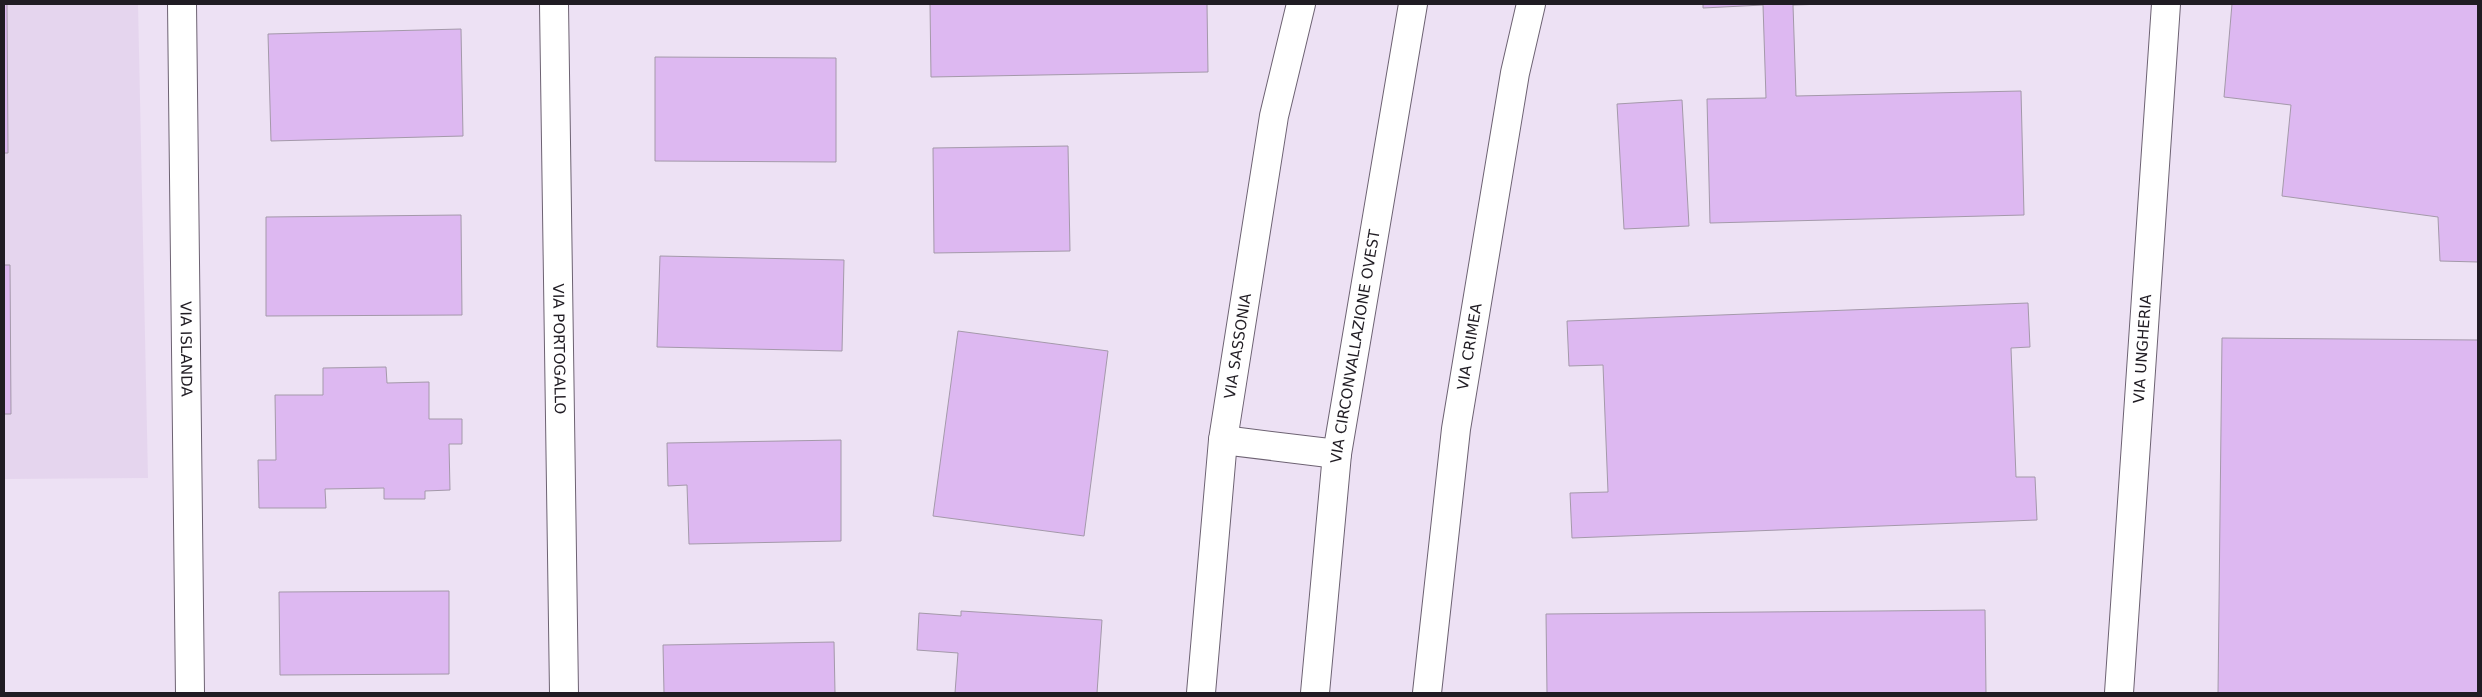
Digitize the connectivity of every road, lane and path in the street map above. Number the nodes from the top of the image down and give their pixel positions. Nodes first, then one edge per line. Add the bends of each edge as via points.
1 (182, 4) edge
2 (554, 4) edge
3 (1301, 4) edge
4 (1413, 4) edge
5 (1531, 4) edge
6 (2166, 4) edge
7 (1223, 440) junction
8 (1337, 454) junction
9 (190, 693) edge
10 (564, 693) edge
11 (1201, 693) edge
12 (1316, 693) edge
13 (1427, 693) edge
14 (2119, 693) edge

1 - 9 street, VIA ISLANDA
2 - 10 street, VIA PORTOGALLO
3 - 7 street, VIA SASSONIA via 1274,116
4 - 8 street, VIA CIRCONVALLAZIONE OVEST
5 - 13 street, VIA CRIMEA via 1515,73 1456,429
6 - 14 street, VIA UNGHERIA
7 - 8 street
7 - 11 street, VIA SASSONIA
8 - 12 street, VIA CIRCONVALLAZIONE OVEST

